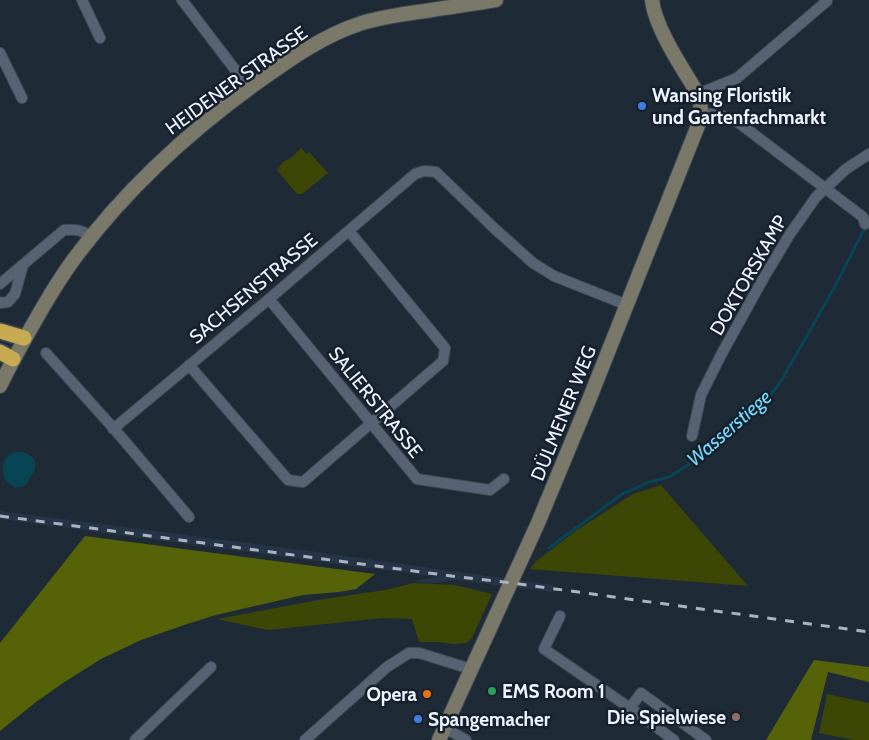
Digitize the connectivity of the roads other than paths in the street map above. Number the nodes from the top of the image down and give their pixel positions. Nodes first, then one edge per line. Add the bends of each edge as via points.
1 (82, 0) edge
2 (182, 0) edge
3 (496, 0) edge
4 (652, 0) edge
5 (827, 1) edge
6 (100, 38) dead end
7 (0, 53) edge
8 (249, 88) junction
9 (698, 94) junction
10 (22, 98) dead end
11 (702, 114) junction
12 (869, 154) edge
13 (825, 188) junction
14 (865, 224) dead end
15 (348, 231) junction
16 (92, 236) junction
17 (23, 265) junction
18 (0, 284) edge
19 (269, 299) junction
20 (0, 302) edge
21 (627, 306) junction
22 (0, 331) edge
23 (24, 338) junction
24 (46, 353) dead end
25 (6, 355) edge
26 (189, 365) junction
27 (0, 386) edge
28 (371, 423) junction
29 (113, 429) junction
30 (692, 436) dead end
31 (504, 479) dead end
32 (189, 517) dead end
33 (560, 616) dead end
34 (211, 667) dead end
35 (471, 669) junction
36 (630, 708) junction
37 (442, 734) edge
38 (135, 740) edge
39 (305, 740) edge
40 (466, 740) edge
41 (674, 740) edge
42 (706, 740) edge

1 - 6 street
2 - 8 street
3 - 8 street, HEIDENER STRASSE via 359,24 307,48
4 - 9 street, DÜLMENER WEG via 663,34
5 - 9 street via 737,78
7 - 10 street
8 - 16 street, HEIDENER STRASSE via 206,120 153,168
9 - 11 street, DÜLMENER WEG
11 - 13 street via 724,115 739,123
11 - 21 street, DÜLMENER WEG
12 - 13 street, DOKTORSKAMP
13 - 14 street via 863,217
13 - 30 street, DOKTORSKAMP via 790,234 721,355 701,395
15 - 19 street, SACHSENSTRASSE
15 - 21 street, SACHSENSTRASSE via 415,174 424,170 436,172 533,262 554,276
15 - 28 street via 445,348 444,362
16 - 17 street via 76,229 64,230
16 - 23 street, HEIDENER STRASSE
17 - 18 street
17 - 20 street via 15,294 8,302
19 - 26 street, SACHSENSTRASSE
19 - 28 street, SALIERSTRASSE
21 - 35 street, DÜLMENER WEG via 538,523
22 - 23 highway
23 - 25 street, HEIDENER STRASSE
24 - 29 street
25 - 27 street, HEIDENER STRASSE
26 - 28 street via 288,480 303,482
26 - 29 street, SACHSENSTRASSE
28 - 31 street, SALIERSTRASSE via 417,479 490,490
29 - 32 street
33 - 36 street via 544,649
34 - 38 street
35 - 37 street, DÜLMENER WEG
35 - 39 street via 408,653
36 - 41 street
36 - 42 street via 641,693
37 - 40 street

